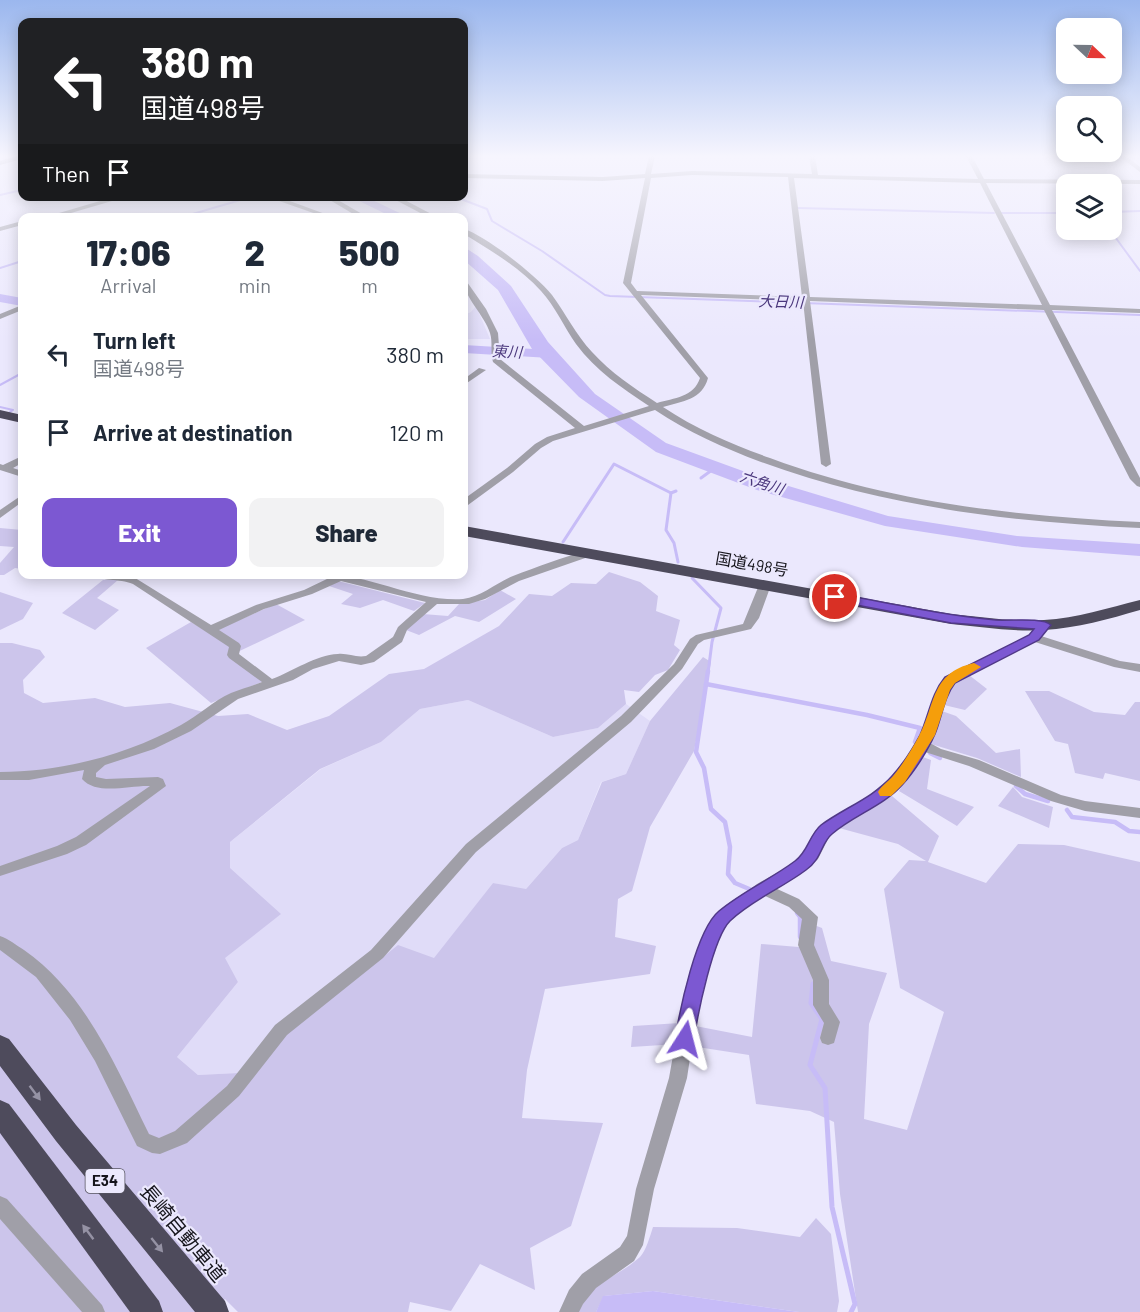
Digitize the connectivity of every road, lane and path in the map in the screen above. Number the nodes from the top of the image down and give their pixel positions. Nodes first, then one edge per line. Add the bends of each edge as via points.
1 (640, 217) edge
2 (796, 217) edge
3 (1000, 217) edge
4 (18, 224) edge
5 (0, 229) edge
6 (468, 234) edge
7 (468, 290) edge
8 (639, 296) junction
9 (807, 302) junction
10 (18, 309) edge
11 (1048, 310) junction
12 (1140, 311) edge
13 (0, 317) edge
14 (482, 370) dead end
15 (468, 380) edge
16 (654, 408) junction
17 (0, 414) edge
18 (18, 418) edge
19 (584, 429) junction
20 (18, 461) edge
21 (826, 464) dead end
22 (3, 467) edge
23 (18, 473) edge
24 (1140, 484) edge
25 (18, 500) edge
26 (468, 500) edge
27 (5, 508) edge
28 (0, 514) edge
29 (1140, 525) edge
30 (468, 532) edge
31 (587, 554) junction
32 (130, 579) edge
33 (328, 579) edge
34 (367, 579) edge
35 (765, 585) junction
36 (434, 601) junction
37 (1140, 605) edge
38 (210, 630) junction
39 (1039, 631) junction
40 (1140, 668) edge
41 (269, 682) junction
42 (921, 744) junction
43 (100, 762) junction
44 (0, 776) edge
45 (1140, 813) edge
46 (0, 871) edge
47 (757, 892) junction
48 (0, 942) edge
49 (828, 1038) dead end
50 (0, 1046) edge
51 (0, 1112) edge
52 (0, 1205) edge
53 (95, 1312) edge
54 (148, 1312) edge
55 (214, 1312) edge
56 (569, 1312) edge

1 - 8 street via 627,283
2 - 9 street
3 - 11 street
4 - 5 street
6 - 16 street via 534,280 583,347 616,381
7 - 19 street via 494,333 496,360
8 - 9 street
8 - 16 street via 704,378 701,388 691,396
9 - 11 street
9 - 21 street
10 - 13 street
11 - 12 street
11 - 24 street
14 - 15 street
16 - 19 street
16 - 29 street via 738,449 872,492 997,513
17 - 18 highway
19 - 26 street via 538,446
20 - 22 street
22 - 23 street
25 - 27 street
27 - 28 street
30 - 31 highway, 国道498号
31 - 35 highway, 国道498号
31 - 36 street via 515,579 465,602
32 - 38 street
33 - 38 street via 308,592 260,607
34 - 36 street
35 - 39 highway, 国道498号
35 - 48 street via 747,627 708,634 694,642 678,666 626,719 471,848 377,954 281,1030 233,1091 181,1137 160,1146 143,1140 107,1068 71,1010 47,978
36 - 41 street via 402,629 398,639 370,659 339,657
37 - 39 highway, 国道498号
38 - 41 street via 235,646 232,655
39 - 40 street via 1118,664
39 - 42 street via 950,680
41 - 43 street via 234,696 186,728 149,746
42 - 45 street via 1056,798
42 - 47 street via 889,790 826,830 813,855 801,866
43 - 44 street via 29,776
43 - 46 street via 89,772 89,779 97,783 148,780 158,782 159,786 81,841
47 - 49 street via 794,903 810,917 806,945 821,980 821,1005 832,1022
47 - 56 street via 723,918 714,932 691,999 678,1078 645,1189 636,1239 627,1254 589,1281
50 -> 55 highway, 長崎自動車道 / E34 via 73,1142
54 -> 51 highway, E34
52 - 53 street

